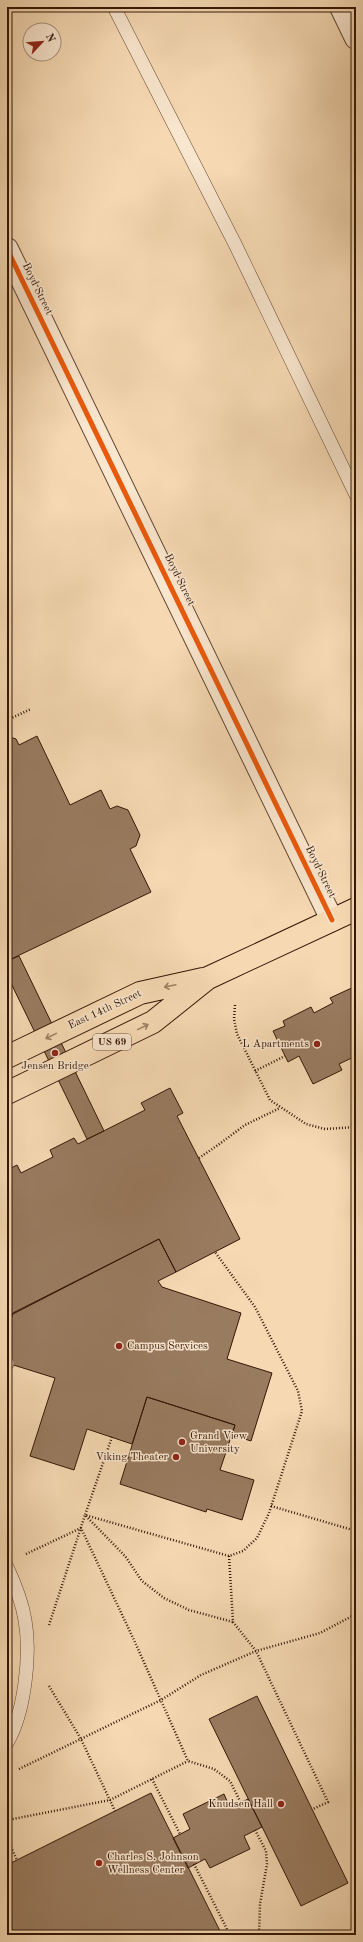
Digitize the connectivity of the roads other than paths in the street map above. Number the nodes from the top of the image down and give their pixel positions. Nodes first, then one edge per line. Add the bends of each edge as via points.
1 (114, 7) edge
2 (341, 7) edge
3 (356, 38) edge
4 (7, 249) edge
5 (356, 495) edge
6 (356, 909) edge
7 (332, 920) junction
8 (208, 978) junction
9 (7, 1057) edge
10 (7, 1093) edge
11 (7, 1568) edge
12 (7, 1743) edge

1 - 5 lane via 235,244
2 - 3 street
4 - 7 street, Boyd Street
6 - 7 main road, East 14th Street / US 69
7 - 8 main road, East 14th Street / US 69
8 -> 9 main road, East 14th Street / US 69 via 140,993
10 -> 8 main road, East 14th Street / US 69 via 153,1022
11 - 12 lane via 16,1586 25,1620 28,1658 21,1704

